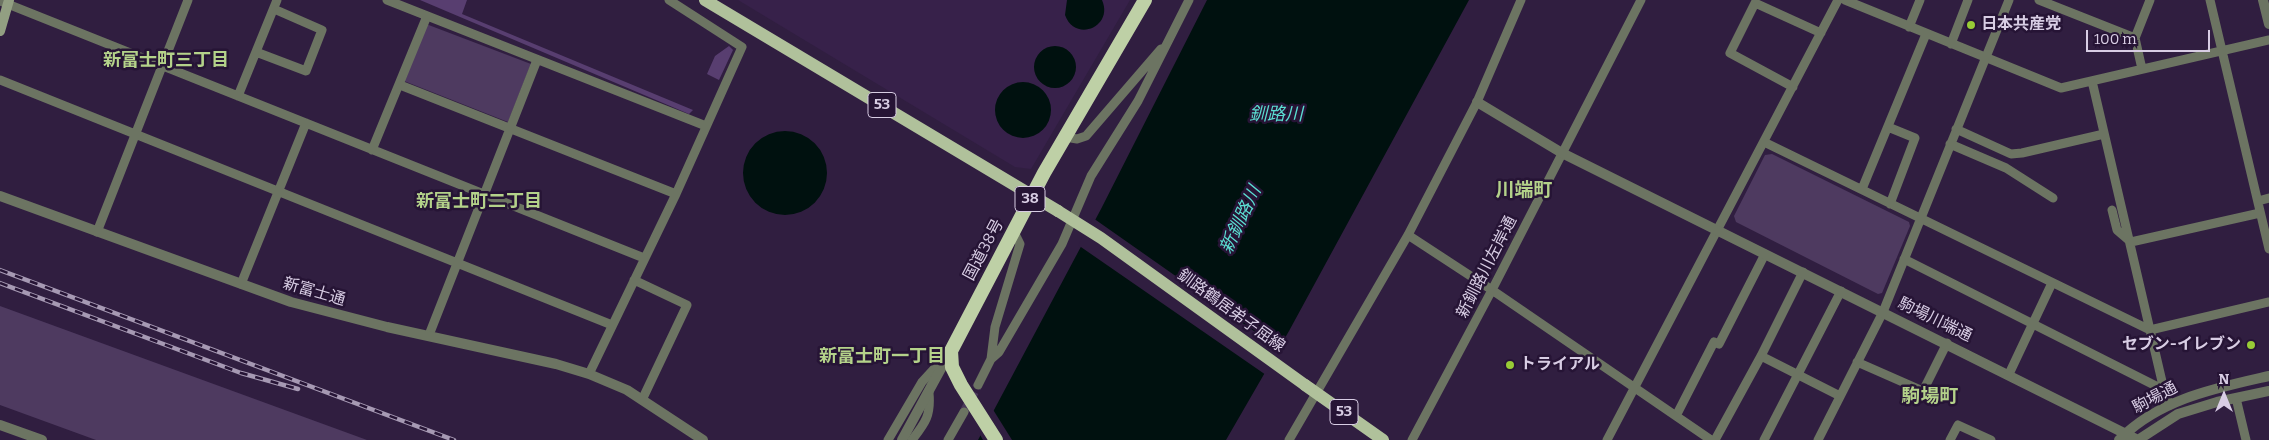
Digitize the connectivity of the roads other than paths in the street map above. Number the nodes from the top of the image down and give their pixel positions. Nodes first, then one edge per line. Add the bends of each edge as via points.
1 (188, 0) edge
2 (388, 0) edge
3 (669, 0) edge
4 (705, 0) edge
5 (1145, 0) edge
6 (1189, 0) edge
7 (1521, 0) edge
8 (1640, 0) edge
9 (1838, 0) edge
10 (1845, 0) edge
11 (1920, 0) edge
12 (1968, 0) edge
13 (2010, 0) edge
14 (2039, 0) edge
15 (2150, 0) edge
16 (2210, 0) edge
17 (2263, 0) edge
18 (5, 2) edge
19 (276, 4) edge
20 (427, 16) junction
21 (2269, 24) edge
22 (1909, 27) junction
23 (0, 31) edge
24 (1821, 33) junction
25 (1926, 34) junction
26 (1171, 38) junction
27 (2135, 38) junction
28 (2269, 40) edge
29 (1951, 44) junction
30 (2222, 51) junction
31 (256, 52) junction
32 (1986, 58) junction
33 (537, 60) junction
34 (161, 64) junction
35 (2142, 69) junction
36 (0, 80) edge
37 (2092, 82) junction
38 (400, 85) junction
39 (1793, 87) junction
40 (238, 96) junction
41 (1477, 102) junction
42 (306, 123) junction
43 (706, 126) junction
44 (1888, 127) junction
45 (510, 128) junction
46 (1956, 129) junction
47 (2104, 134) junction
48 (136, 135) junction
49 (1065, 137) junction
50 (1764, 142) junction
51 (1950, 144) junction
52 (372, 150) junction
53 (1562, 153) junction
54 (2011, 154) junction
55 (2006, 168) junction
56 (1862, 189) junction
57 (278, 192) junction
58 (485, 194) junction
59 (676, 194) junction
60 (1032, 195) junction
61 (0, 196) edge
62 (2053, 198) dead end
63 (2269, 198) edge
64 (2258, 200) junction
65 (1890, 204) junction
66 (2112, 210) dead end
67 (2260, 212) junction
68 (1920, 218) junction
69 (1717, 229) junction
70 (97, 232) junction
71 (1014, 232) junction
72 (1408, 235) junction
73 (2130, 242) junction
74 (2269, 249) edge
75 (1765, 254) junction
76 (644, 258) junction
77 (1904, 259) junction
78 (458, 263) junction
79 (1803, 272) junction
80 (634, 280) junction
81 (2052, 283) junction
82 (241, 284) junction
83 (1492, 290) junction
84 (1841, 291) junction
85 (2269, 302) edge
86 (1883, 312) junction
87 (2032, 324) junction
88 (612, 325) junction
89 (2150, 330) junction
90 (429, 335) junction
91 (1947, 343) junction
92 (951, 351) junction
93 (1761, 356) junction
94 (991, 360) junction
95 (1857, 362) junction
96 (589, 374) junction
97 (1798, 374) junction
98 (2009, 374) junction
99 (2269, 376) edge
100 (978, 385) tunnel mouth
101 (1634, 388) junction
102 (2164, 390) junction
103 (2269, 391) edge
104 (929, 393) junction
105 (1318, 394) junction
106 (1840, 396) junction
107 (2236, 398) junction
108 (642, 400) junction
109 (2170, 405) junction
110 (969, 407) junction
111 (1676, 416) junction
112 (0, 425) edge
113 (2122, 436) edge
114 (42, 440) edge
115 (702, 440) edge
116 (888, 440) edge
117 (902, 440) edge
118 (912, 440) edge
119 (948, 440) edge
120 (996, 440) edge
121 (1289, 440) edge
122 (1383, 440) edge
123 (1412, 440) edge
124 (1607, 440) edge
125 (1711, 440) edge
126 (1715, 440) edge
127 (1764, 440) edge
128 (1818, 440) edge
129 (1950, 440) edge
130 (1991, 440) edge
131 (2138, 440) edge
132 (2246, 440) edge

1 - 34 street
2 - 20 street
3 - 43 street via 742,47
4 - 60 main road, 53
5 - 49 highway, 国道38号 / 38
6 - 26 street
7 - 41 street
8 - 53 street, 新釧路川左岸通
9 - 24 street
10 - 22 street
11 - 22 street
12 - 29 street
13 - 32 street
14 - 27 street
15 - 27 street
16 - 30 street
17 - 21 street
18 - 23 main road
18 - 34 street
19 - 31 street
19 - 31 street via 322,30 306,71
20 - 33 street
20 - 38 street
22 - 25 street
24 - 39 street
24 - 39 street via 1755,2 1730,53
25 - 29 street
25 - 44 street
26 - 49 street via 1086,136 1077,139
26 - 94 street via 1138,100 1091,176 1062,244 999,352
27 - 35 street
28 - 30 street
29 - 32 street
30 - 35 street
30 - 64 street
31 - 40 street
32 - 37 street via 2061,88
32 - 46 street
33 - 43 street
33 - 45 street
34 - 40 street
34 - 48 street
35 - 37 street
36 - 48 street
37 - 47 street
38 - 45 street
38 - 52 street
39 - 50 street
40 - 42 street
41 - 53 street, 駒場川端通
41 - 72 street
42 - 52 street
42 - 57 street
43 - 59 street
44 - 56 street
44 - 65 street via 1916,138
45 - 58 street
45 - 59 street
46 - 51 street
46 - 54 street
47 - 54 street
47 - 73 street
48 - 57 street
48 - 70 street
49 - 60 highway, 国道38号 / 38
50 - 56 street
50 - 69 street
51 - 55 street
51 - 68 street
52 - 58 street
53 - 69 street, 駒場川端通
53 - 83 street, 新釧路川左岸通
54 - 55 street
55 - 62 street
56 - 65 street
57 - 78 street
57 - 82 street
58 - 76 street
58 - 78 street
59 - 76 street
60 - 71 highway, 国道38号 / 38
60 - 105 main road, 釧路鶴居弟子屈線 / 53, bridge via 1101,238
61 - 70 street, 新富士通
63 - 64 street
64 - 67 street
65 - 68 street
66 - 73 street via 2117,230
67 - 73 street
67 - 74 street
68 - 77 street
68 - 81 street
69 - 75 street, 駒場川端通
69 - 101 street
70 - 82 street, 新富士通
71 - 92 highway, 国道38号 / 38
71 - 94 street via 1020,244 995,327
72 - 83 street
72 - 105 street
73 - 89 street
75 - 79 street, 駒場川端通
75 - 111 street via 1719,344 1714,342
76 - 80 street
77 - 86 street
77 - 87 street
78 - 88 street
78 - 90 street
79 - 84 street, 駒場川端通
79 - 93 street
80 - 88 street
80 - 108 street via 687,305
81 - 87 street
81 - 89 street
82 - 90 street, 新富士通 via 331,314
83 - 101 street
83 - 123 street, 新釧路川左岸通
84 - 86 street, 駒場川端通
84 - 97 street
85 - 89 street
86 - 91 street, 駒場川端通
86 - 95 street
87 - 98 street
87 - 102 street
88 - 96 street
89 - 102 street
90 - 96 street, 新富士通
91 - 95 street via 1923,390
91 - 98 street, 駒場川端通
92 - 104 street
92 - 110 highway via 952,367
92 - 116 street via 922,382
93 - 97 street
93 - 126 street
94 - 100 street
95 - 106 street
96 - 108 street, 新富士通
97 - 106 street
97 - 127 street
98 - 113 street, 駒場川端通
99 - 109 street, 駒場通 via 2213,388
101 - 111 street
101 - 124 street
102 - 109 street
103 - 107 street, 駒場通
104 - 117 street
104 - 118 street via 931,409
105 - 121 street
105 - 122 main road, 釧路鶴居弟子屈線 / 53
106 - 128 street
107 - 131 street, 駒場通 via 2178,414
107 - 132 street
108 - 115 street, 新富士通
109 - 113 street, 駒場通
110 - 119 street
110 - 120 highway
111 - 125 street
112 - 114 street
113 - 131 street, 駒場川端通
129 - 130 street via 1958,425

